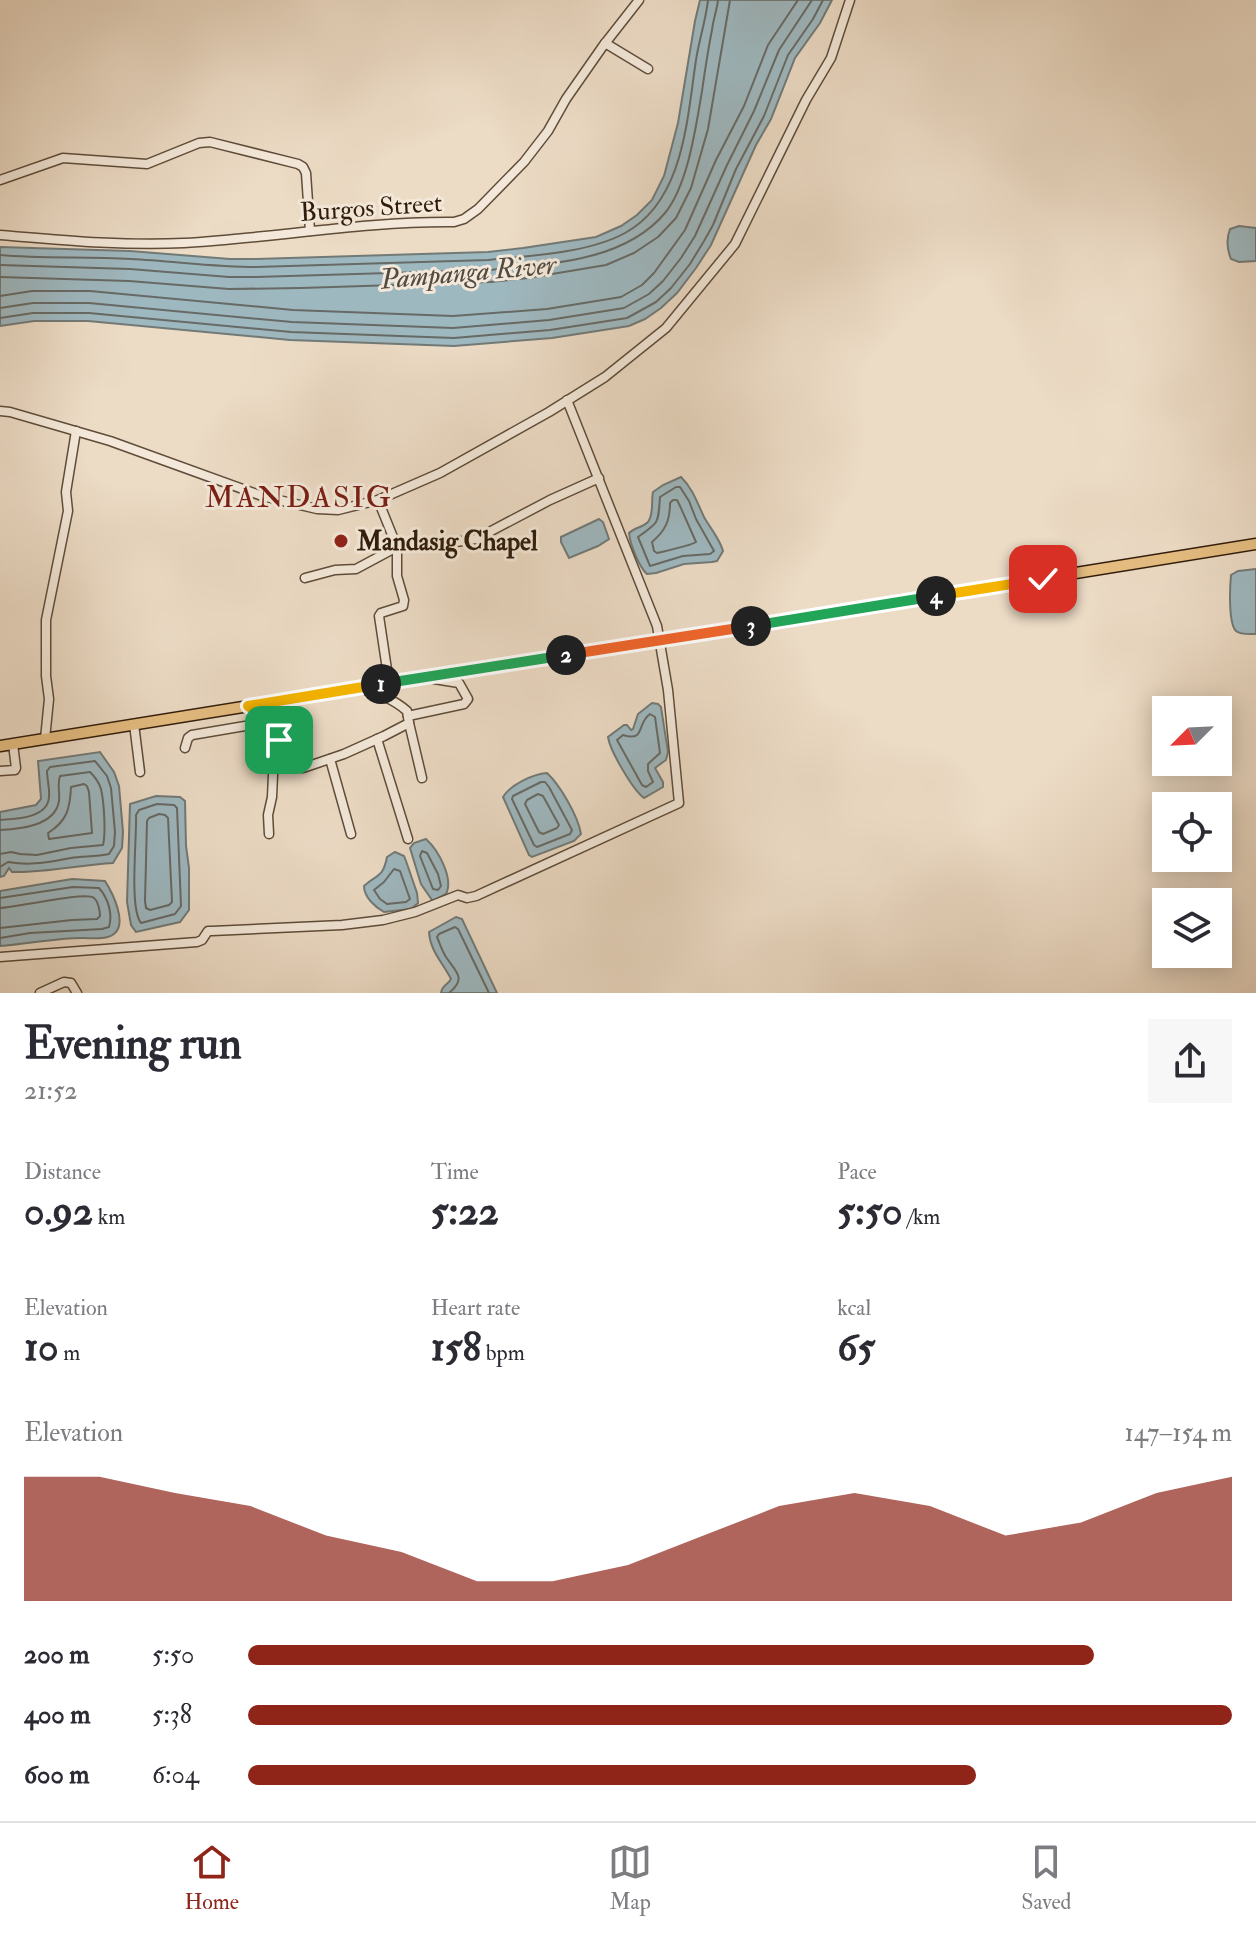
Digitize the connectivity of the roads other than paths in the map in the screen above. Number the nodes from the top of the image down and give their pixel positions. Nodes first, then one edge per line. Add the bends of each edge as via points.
1 (639, 0) edge
2 (850, 0) edge
3 (605, 43) junction
4 (648, 69) dead end
5 (0, 180) edge
6 (310, 231) junction
7 (0, 235) edge
8 (567, 400) junction
9 (0, 411) edge
10 (76, 431) junction
11 (599, 478) junction
12 (378, 500) junction
13 (1256, 544) edge
14 (397, 547) junction
15 (305, 578) dead end
16 (659, 641) junction
17 (425, 678) junction
18 (389, 683) junction
19 (359, 688) junction
20 (248, 706) junction
21 (408, 719) junction
22 (274, 721) junction
23 (134, 724) junction
24 (45, 739) junction
25 (377, 739) junction
26 (13, 744) junction
27 (0, 746) edge
28 (185, 748) dead end
29 (330, 759) junction
30 (303, 768) dead end
31 (0, 771) edge
32 (140, 772) dead end
33 (422, 778) dead end
34 (269, 834) dead end
35 (351, 834) dead end
36 (408, 839) dead end
37 (0, 957) edge
38 (40, 993) edge
39 (77, 993) edge

1 - 3 street, Burgos Street
2 - 8 street via 831,58 728,254 666,328
3 - 4 street
3 - 6 street, Burgos Street via 524,162 464,219
5 - 6 street via 63,158 140,165 210,142 303,167
6 - 7 street, Burgos Street via 167,243
8 - 11 street
8 - 12 street via 440,473
9 - 10 street
10 - 12 street via 262,496 317,509 338,510
10 - 24 street via 68,511 46,620
11 - 14 street via 476,539
11 - 16 street
12 - 14 street
13 - 16 main road
14 - 15 street via 356,569
14 - 18 street via 403,606 379,616
16 - 17 main road
16 - 37 street via 679,803 476,896 458,895 392,918 208,931 197,942
17 - 18 main road
17 - 21 street via 459,683 467,702
18 - 19 main road
19 - 20 main road
19 - 21 street via 396,702
20 - 22 street
20 - 23 main road
21 - 25 street
21 - 33 street
22 - 28 street via 192,735
22 - 34 street via 279,740
23 - 24 main road
23 - 32 street
24 - 26 main road
25 - 29 street
25 - 36 street
26 - 27 main road
26 - 31 street via 16,768
29 - 30 street
29 - 35 street
38 - 39 street via 64,982

